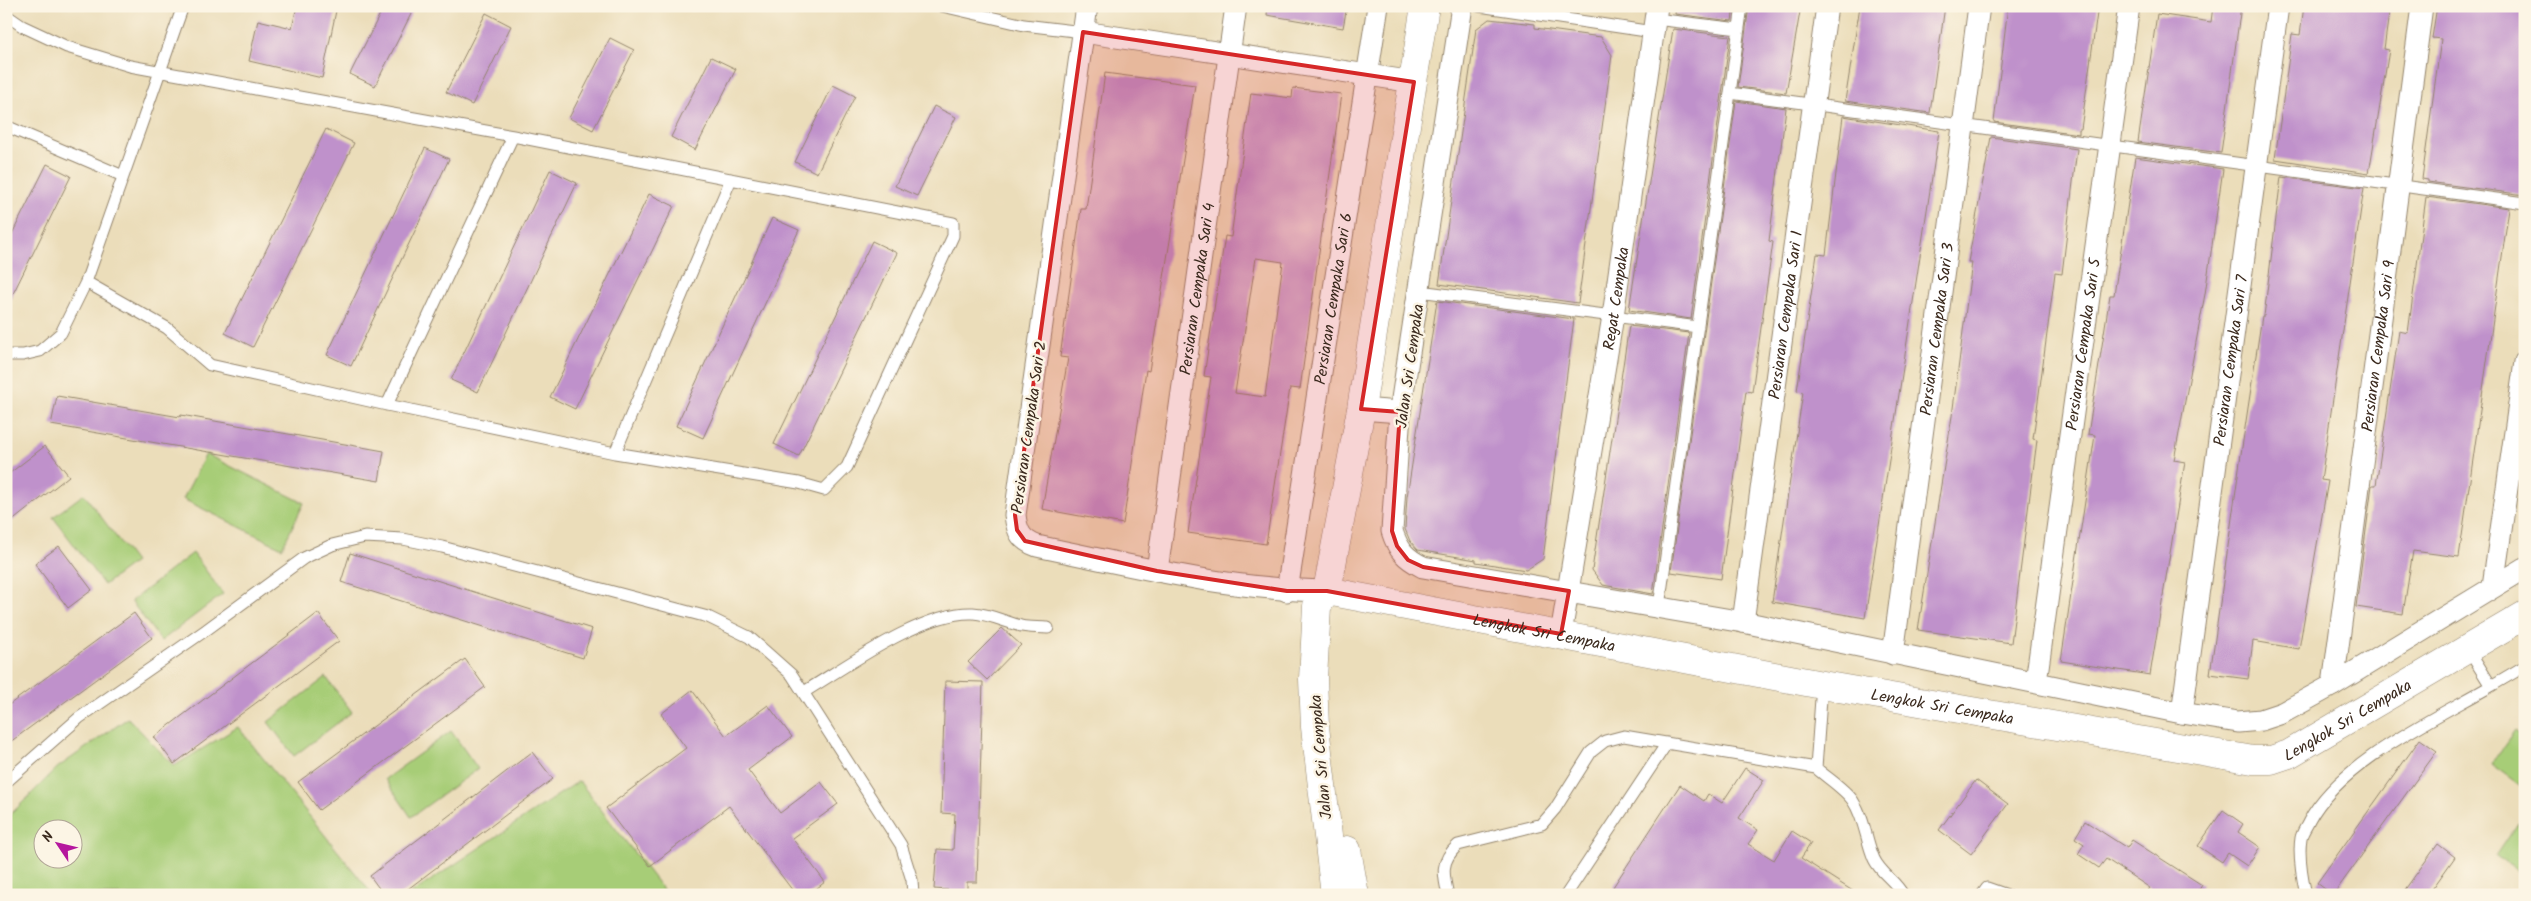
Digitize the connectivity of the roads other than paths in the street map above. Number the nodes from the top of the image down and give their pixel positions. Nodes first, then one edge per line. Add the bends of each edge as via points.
1 (183, 6) edge
2 (942, 6) edge
3 (1088, 6) edge
4 (1236, 6) edge
5 (1378, 6) edge
6 (1425, 6) edge
7 (1445, 6) edge
8 (1462, 6) edge
9 (1479, 6) edge
10 (1742, 6) edge
11 (1827, 6) edge
12 (1979, 6) edge
13 (2129, 6) edge
14 (2278, 6) edge
15 (2422, 6) edge
16 (6, 15) edge
17 (1655, 19) edge
18 (1458, 29) junction
19 (1739, 29) junction
20 (1084, 32) junction
21 (1229, 52) junction
22 (160, 71) junction
23 (1368, 76) junction
24 (1414, 82) junction
25 (1730, 94) junction
26 (1813, 104) junction
27 (1963, 125) junction
28 (6, 126) edge
29 (513, 136) junction
30 (2109, 145) junction
31 (2255, 166) junction
32 (123, 176) junction
33 (731, 179) junction
34 (2399, 185) junction
35 (2525, 203) edge
36 (86, 282) junction
37 (1419, 291) junction
38 (1613, 316) junction
39 (1698, 327) junction
40 (6, 355) edge
41 (2525, 362) edge
42 (387, 405) junction
43 (1361, 409) junction
44 (1400, 412) junction
45 (615, 453) junction
46 (2525, 568) edge
47 (1157, 570) junction
48 (2493, 586) junction
49 (1287, 591) junction
50 (1327, 591) junction
51 (1569, 591) junction
52 (1659, 607) junction
53 (2525, 615) edge
54 (1742, 622) junction
55 (1048, 628) dead end
56 (1561, 634) junction
57 (2468, 647) junction
58 (1893, 654) junction
59 (2525, 666) edge
60 (2036, 682) junction
61 (1822, 685) junction
62 (2333, 685) junction
63 (2491, 686) junction
64 (804, 692) junction
65 (2182, 713) junction
66 (1667, 743) junction
67 (1816, 768) junction
68 (6, 782) edge
69 (1340, 894) edge
70 (913, 895) edge
71 (1448, 895) edge
72 (1566, 895) edge
73 (1903, 895) edge
74 (1982, 895) edge
75 (2007, 895) edge
76 (2306, 895) edge

1 - 22 lane
2 - 20 lane via 1024,25
3 - 20 street, Persiaran Cempaka Sari 2
4 - 21 street, Persiaran Cempaka Sari 4
5 - 23 street, Persiaran Cempaka Sari 6
6 - 24 street, Jalan Sri Cempaka
7 - 18 street via 1452,13
8 - 18 street, Jalan Sri Cempaka
9 - 17 lane
10 - 19 lane
11 - 26 street, Persiaran Cempaka Sari 1
12 - 27 street, Persiaran Cempaka Sari 3
13 - 30 street, Persiaran Cempaka Sari 5
14 - 31 street, Persiaran Cempaka Sari 7
15 - 34 street, Persiaran Cempaka Sari 9
16 - 22 lane via 22,26 67,46 130,66
17 - 19 lane
17 - 38 street, Regat Cempaka
18 - 37 street, Jalan Sri Cempaka
19 - 25 lane
20 - 21 street
20 - 47 street, Persiaran Cempaka Sari 2 via 1015,516 1017,530 1025,541 1037,546
21 - 23 street
21 - 47 street, Persiaran Cempaka Sari 4
22 - 29 lane
22 - 32 lane
23 - 24 street
23 - 49 street, Persiaran Cempaka Sari 6
24 - 43 street, Jalan Sri Cempaka
25 - 26 lane
25 - 39 lane
26 - 27 lane
26 - 54 street, Persiaran Cempaka Sari 1
27 - 30 lane
27 - 58 street, Persiaran Cempaka Sari 3
28 - 32 lane
29 - 33 lane
29 - 42 lane
30 - 31 lane
30 - 60 street, Persiaran Cempaka Sari 5
31 - 34 lane
31 - 65 street, Persiaran Cempaka Sari 7
32 - 36 lane
33 - 45 lane
33 - 45 lane via 953,223 953,236 847,467 824,490 799,483
34 - 35 lane
34 - 62 street, Persiaran Cempaka Sari 9
36 - 40 lane via 61,334 40,351
36 - 42 lane via 167,328 210,365
37 - 38 lane
37 - 44 street, Jalan Sri Cempaka
38 - 39 lane
38 - 51 street, Regat Cempaka
39 - 52 lane
41 - 48 street
42 - 45 lane
43 - 44 street
43 - 50 street, Jalan Sri Cempaka
44 - 51 street, Jalan Sri Cempaka via 1392,531 1397,546 1408,560 1423,566
46 - 48 street
47 - 49 street, Persiaran Cempaka Sari 2
48 - 62 street
49 - 50 street, Persiaran Cempaka Sari 2
50 - 56 street, Lengkok Sri Cempaka
50 - 69 street, Jalan Sri Cempaka via 1332,603 1328,668 1340,812
51 - 52 street
51 - 56 street, Regat Cempaka
52 - 54 street
53 - 57 street, Lengkok Sri Cempaka
54 - 58 street
55 - 64 lane via 1022,626 972,613 941,616 913,627
56 - 61 street, Lengkok Sri Cempaka
57 - 61 street, Lengkok Sri Cempaka via 2289,754 2271,760 2253,760
57 - 63 lane
58 - 60 street
59 - 63 lane
60 - 65 street
61 - 67 lane
62 - 65 street via 2282,713 2261,720 2238,722
63 - 76 lane via 2368,758 2339,782 2316,809 2301,836 2301,872
64 - 68 lane via 792,675 749,637 708,617 442,547 403,539 365,537 304,558 79,718
64 - 70 lane via 901,845 912,880
66 - 67 lane
66 - 71 lane via 1624,736 1605,741 1591,752 1542,824 1458,845 1442,871
66 - 72 lane
67 - 73 lane via 1853,800 1874,859
74 - 75 lane via 1987,888

